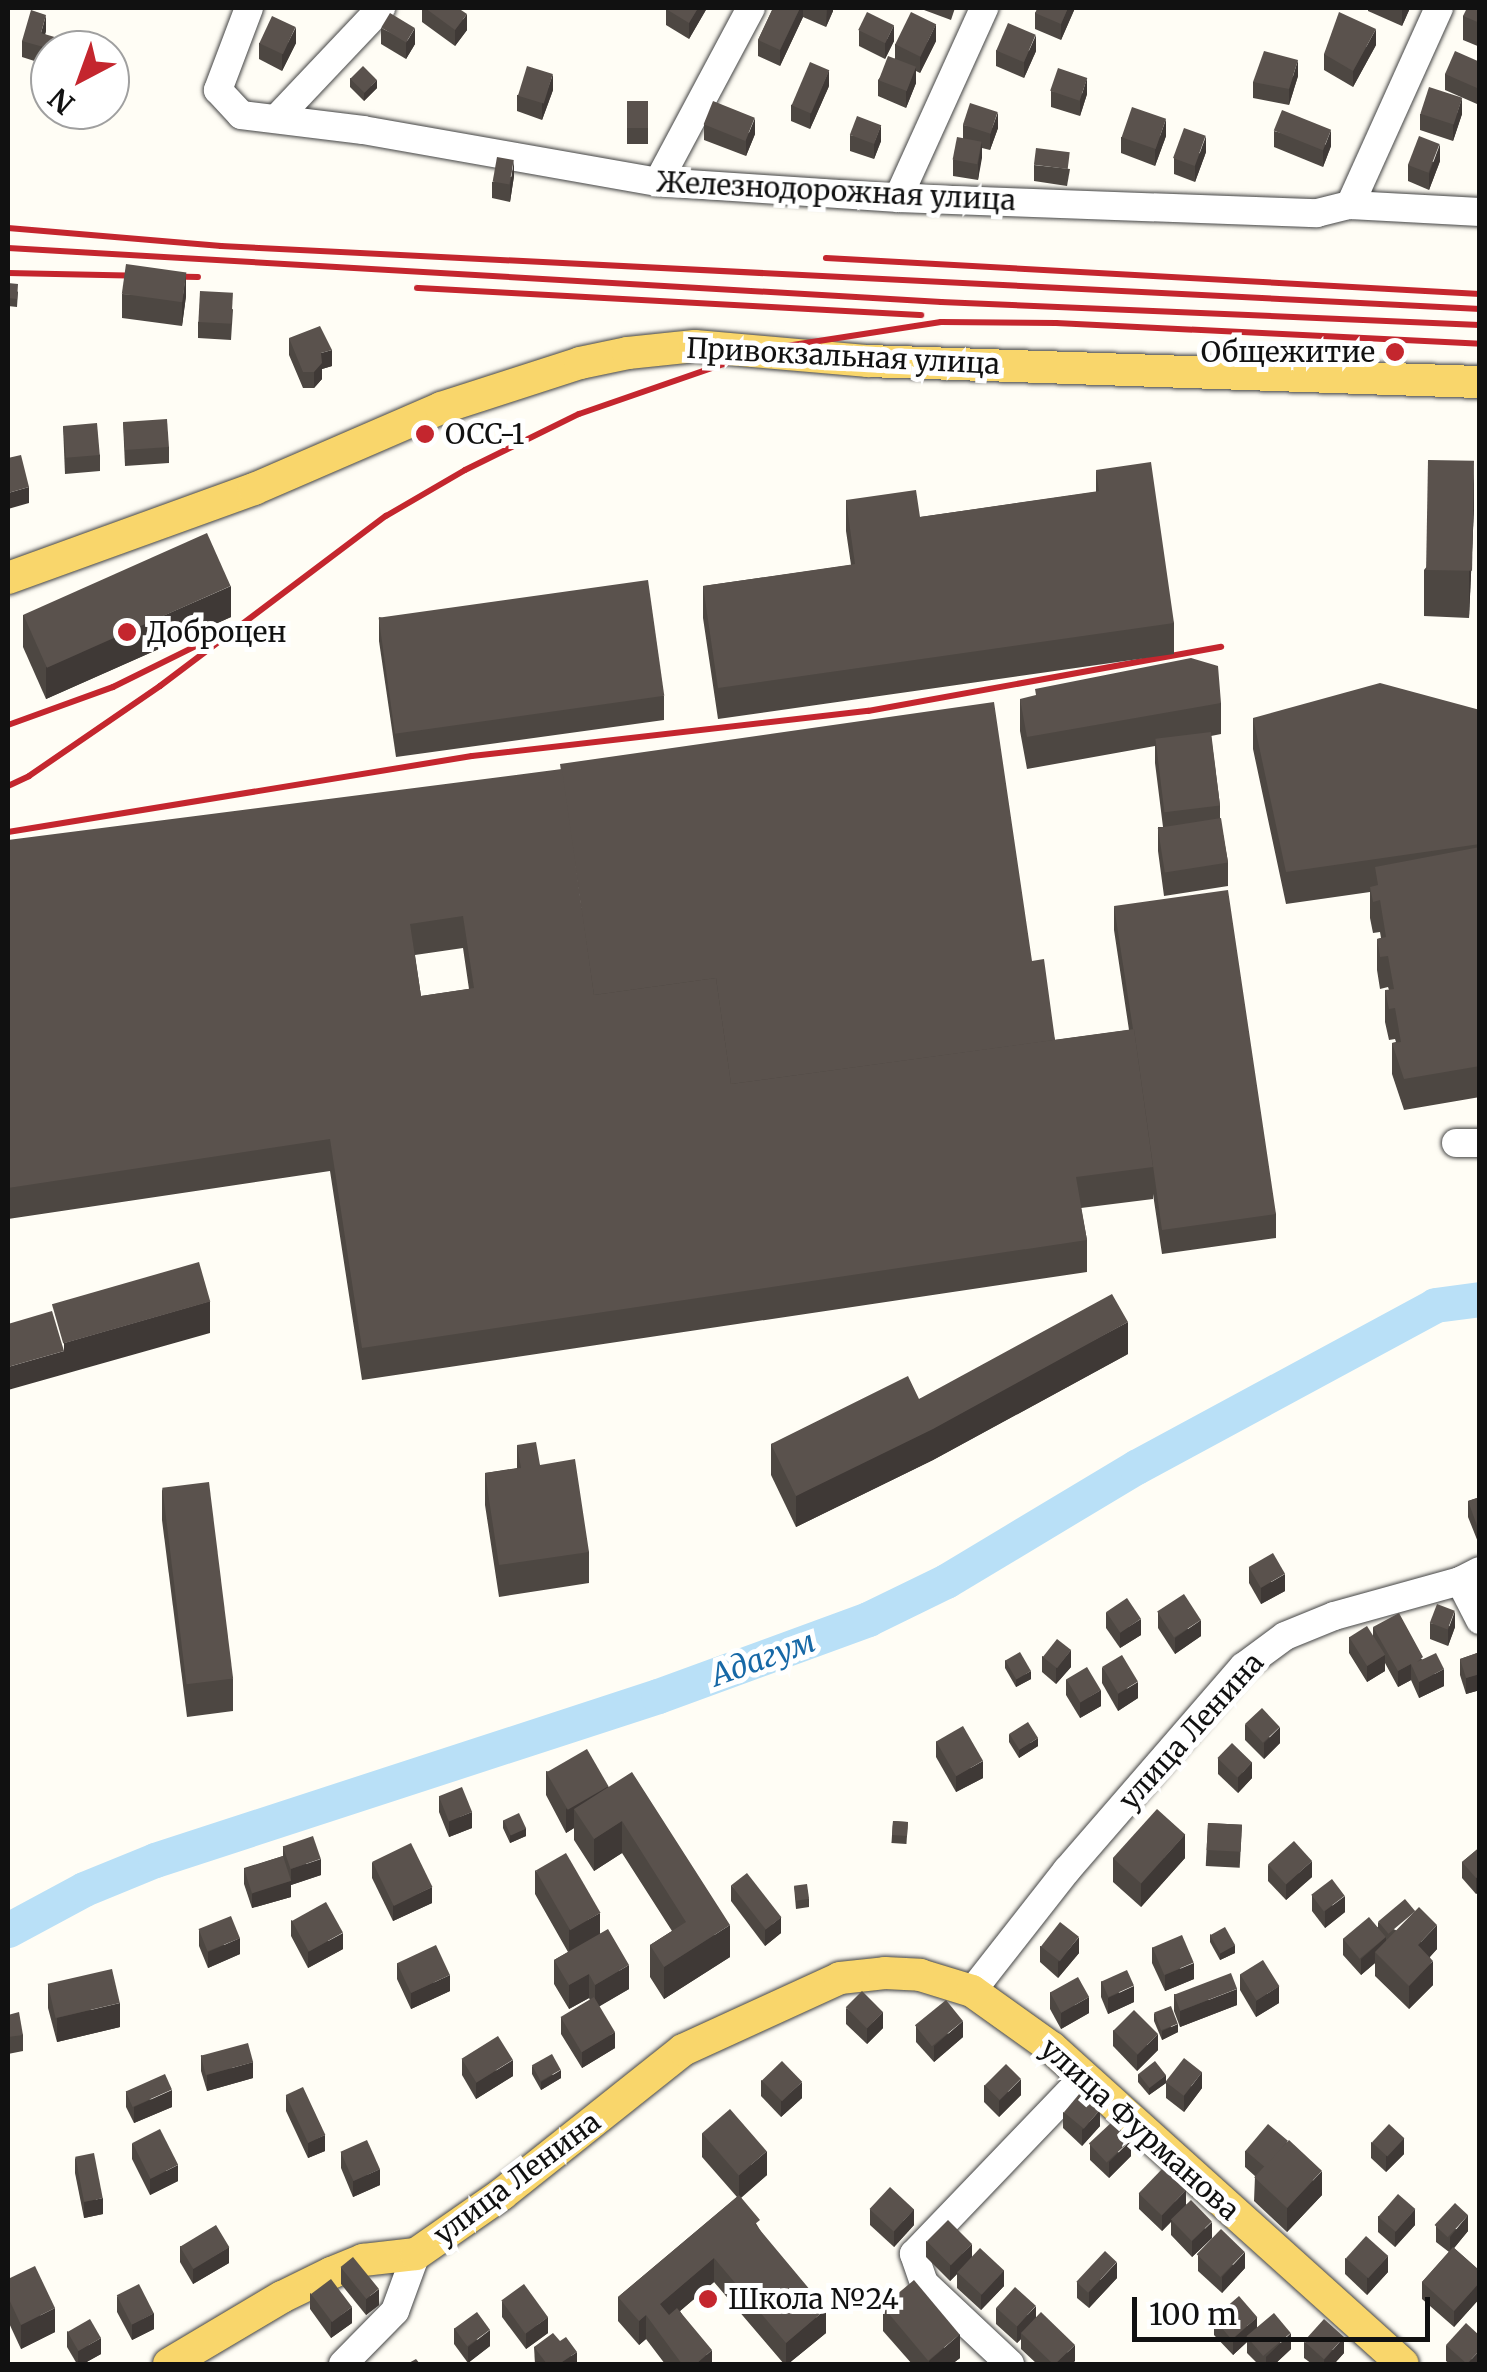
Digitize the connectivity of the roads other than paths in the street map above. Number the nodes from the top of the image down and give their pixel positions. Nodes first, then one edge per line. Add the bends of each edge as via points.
1 (380, 8) edge
2 (751, 8) edge
3 (984, 8) edge
4 (1439, 8) edge
5 (244, 10) edge
6 (278, 117) junction
7 (658, 182) junction
8 (898, 198) junction
9 (1350, 205) junction
10 (1480, 212) edge
11 (1480, 382) edge
12 (8, 578) edge
13 (1470, 1576) edge
14 (1480, 1620) edge
15 (840, 1978) joint
16 (972, 1992) junction
17 (1084, 2077) junction
18 (416, 2254) junction
19 (169, 2364) edge
20 (343, 2364) edge
21 (1010, 2364) edge
22 (1402, 2364) edge

1 - 6 street
2 - 7 street
3 - 8 street
4 - 9 street
5 - 6 street, Железнодорожная улица via 218,90 241,115
6 - 7 street, Железнодорожная улица
7 - 8 street, Железнодорожная улица
8 - 9 street, Железнодорожная улица via 1317,213
9 - 10 street, Железнодорожная улица
11 - 12 main road, Привокзальная улица via 868,360 695,346 628,353 442,408 254,489
13 - 14 street
13 - 16 street, улица Ленина via 1334,1616 1285,1636 1243,1666
15 - 16 main road, улица Фурманова via 920,1975
15 - 18 main road, улица Ленина via 683,2050
16 - 17 main road, улица Фурманова
17 - 21 street via 914,2254 924,2283
17 - 22 main road, улица Фурманова
18 - 19 main road via 362,2260 282,2297
18 - 20 street, улица Ленина via 395,2311

